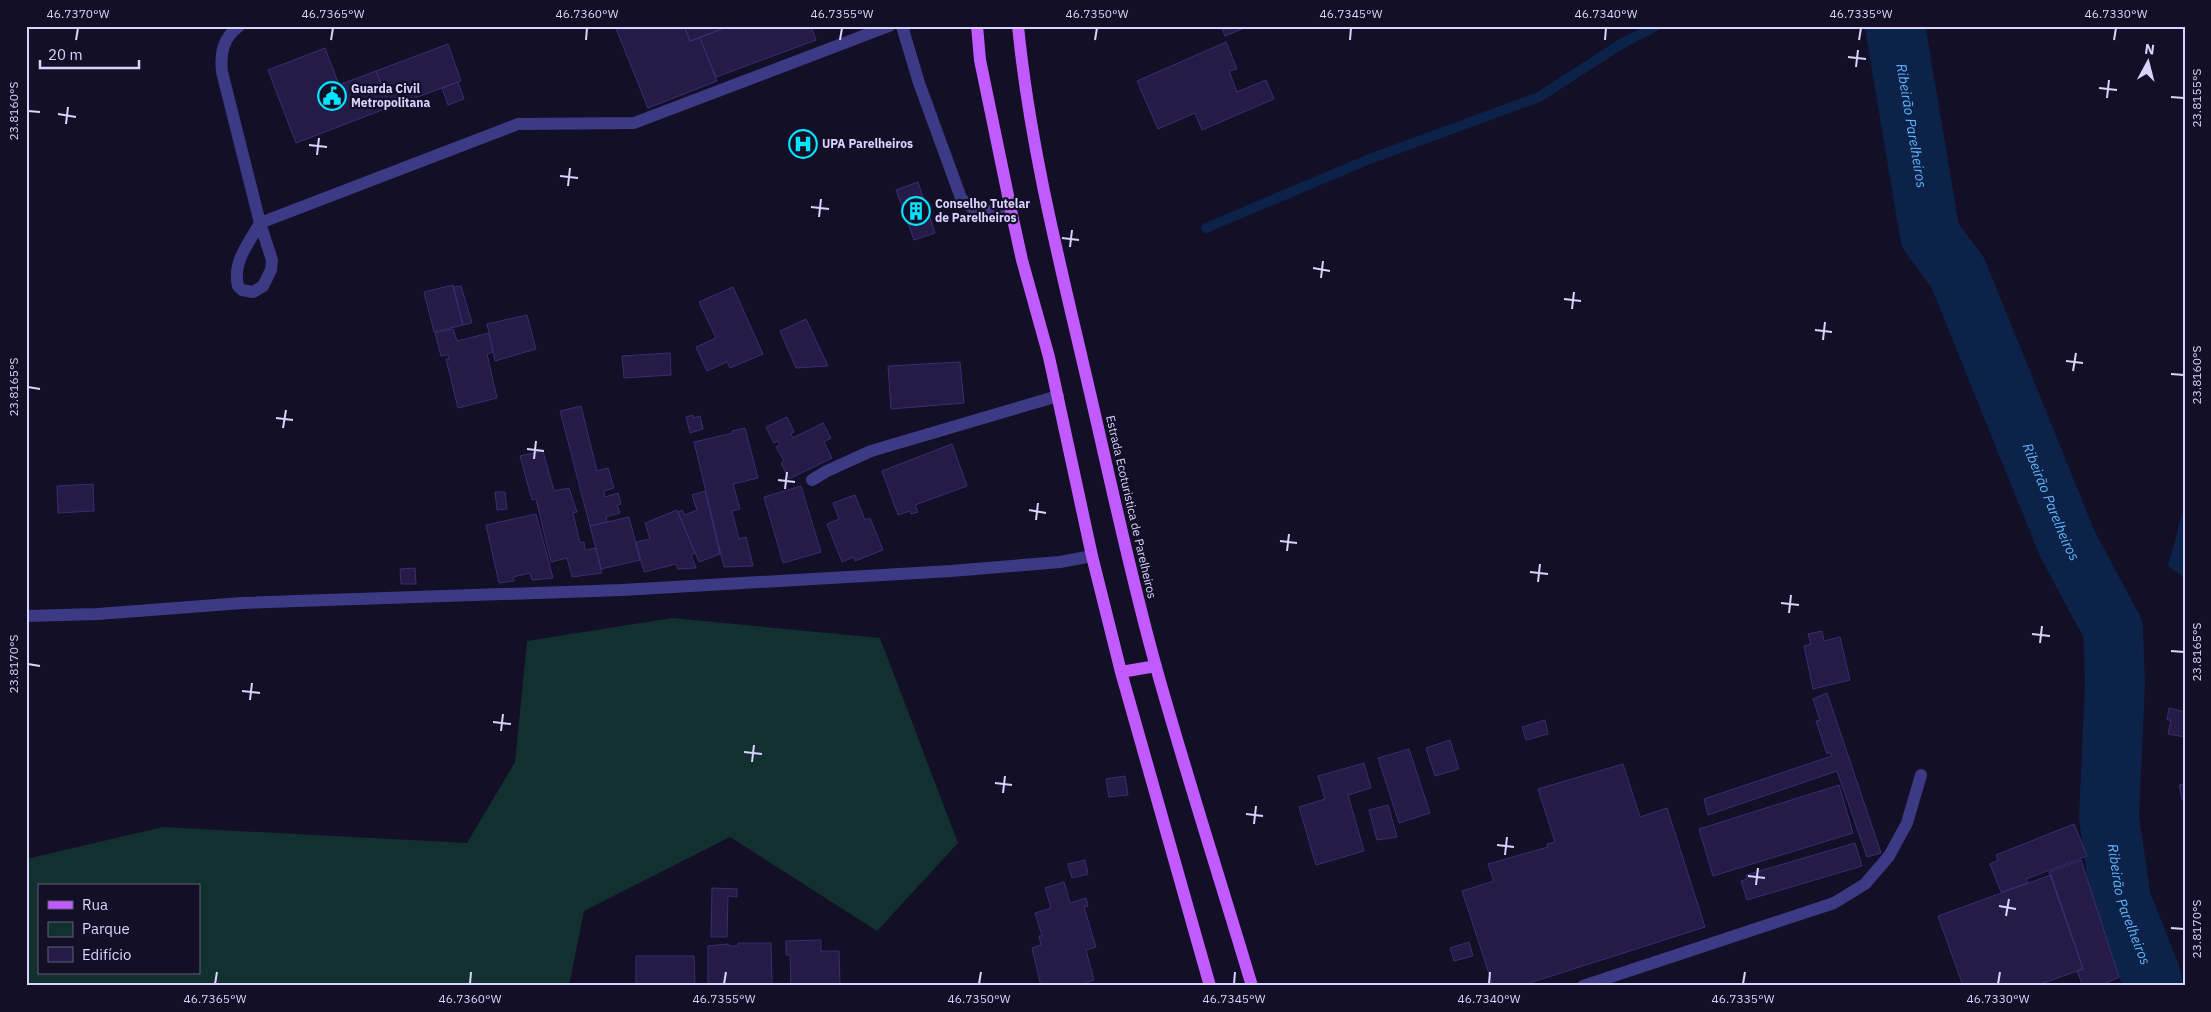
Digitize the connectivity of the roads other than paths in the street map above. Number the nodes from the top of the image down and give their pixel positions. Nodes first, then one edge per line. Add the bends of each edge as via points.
1 (239, 26) edge
2 (889, 26) edge
3 (902, 26) edge
4 (977, 26) edge
5 (1018, 26) edge
6 (1011, 210) junction
7 (260, 223) junction
8 (1058, 396) junction
9 (812, 480) dead end
10 (1092, 556) junction
11 (26, 616) edge
12 (1156, 666) junction
13 (1122, 672) junction
14 (1921, 775) dead end
15 (1210, 986) edge
16 (1252, 986) edge
17 (1583, 986) edge

1 - 7 street via 222,48 221,65
2 - 7 street via 634,122 518,124
3 - 6 street via 961,198 976,211
4 - 6 main road via 980,60
5 - 12 main road, Estrada Ecoturistica de Parelheiros via 1034,132 1064,281
6 - 8 main road
7 - 7 street via 237,265 238,286 248,292 262,286 272,264
8 - 9 street via 871,451
8 - 10 main road
10 - 11 street via 1060,562 843,578 622,590 242,603
10 - 13 main road
12 - 13 main road
12 - 16 main road, Estrada Ecoturistica de Parelheiros
13 - 15 main road
14 - 17 street via 1907,823 1889,856 1865,884 1834,903

